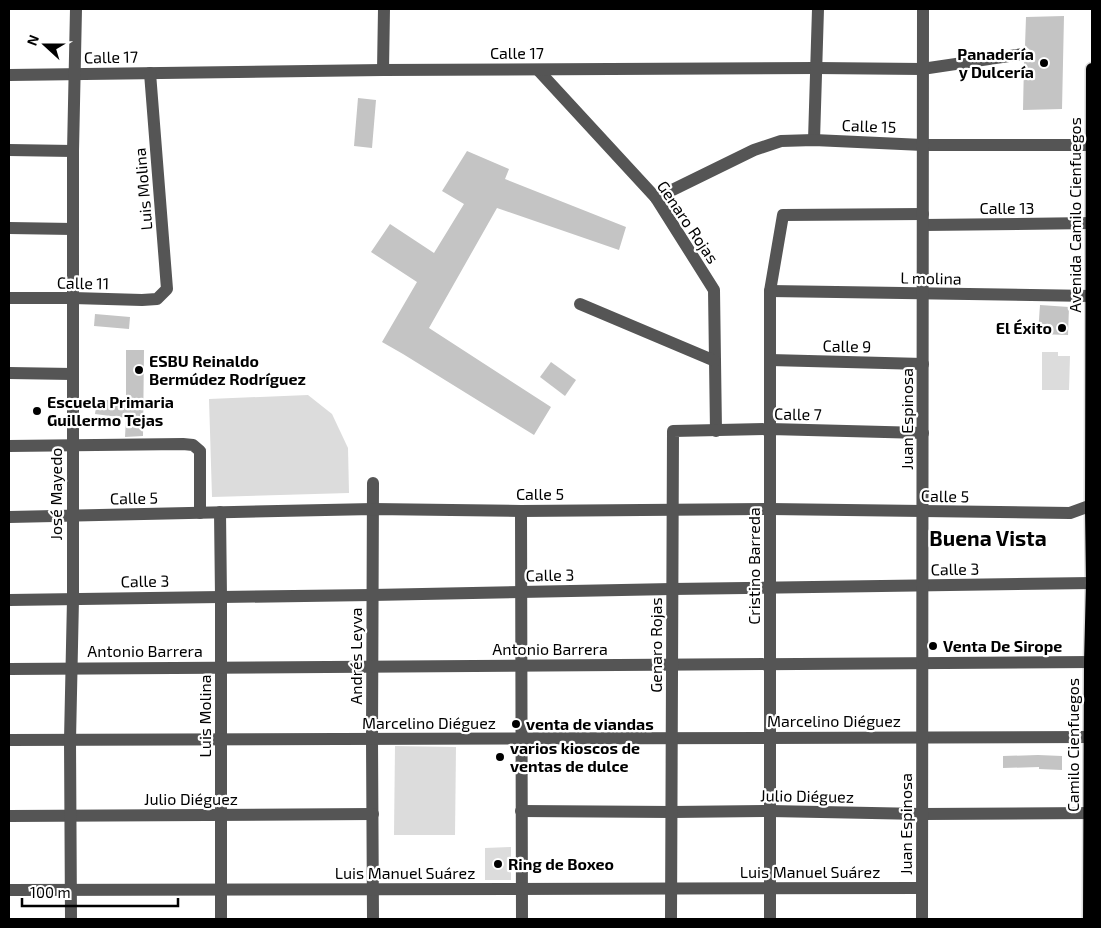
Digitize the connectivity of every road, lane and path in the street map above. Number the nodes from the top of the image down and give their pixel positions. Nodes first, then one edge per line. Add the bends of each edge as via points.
1 (76, 9) edge
2 (384, 9) edge
3 (818, 9) edge
4 (923, 9) edge
5 (1023, 54) dead end
6 (816, 68) junction
7 (922, 69) junction
8 (1092, 69) edge
9 (382, 70) junction
10 (538, 70) junction
11 (150, 73) junction
12 (74, 74) junction
13 (9, 75) edge
14 (814, 140) junction
15 (923, 145) junction
16 (1092, 145) edge
17 (9, 150) edge
18 (73, 151) junction
19 (656, 198) junction
20 (783, 215) joint
21 (923, 219) junction
22 (1092, 223) edge
23 (9, 228) edge
24 (73, 229) junction
25 (770, 291) junction
26 (923, 294) junction
27 (1092, 296) edge
28 (9, 298) edge
29 (73, 298) junction
30 (157, 299) joint
31 (580, 304) dead end
32 (770, 360) junction
33 (715, 361) junction
34 (923, 364) junction
35 (9, 373) edge
36 (73, 374) junction
37 (770, 429) junction
38 (673, 431) joint
39 (716, 431) junction
40 (923, 433) junction
41 (9, 446) edge
42 (72, 446) junction
43 (373, 483) dead end
44 (373, 509) junction
45 (673, 510) junction
46 (770, 510) junction
47 (521, 511) junction
48 (220, 512) junction
49 (923, 512) junction
50 (200, 513) junction
51 (1091, 513) edge
52 (72, 514) junction
53 (9, 517) edge
54 (1092, 583) edge
55 (922, 586) junction
56 (770, 587) junction
57 (672, 589) junction
58 (521, 592) junction
59 (372, 595) junction
60 (221, 597) junction
61 (73, 599) junction
62 (9, 600) edge
63 (1091, 662) edge
64 (770, 663) junction
65 (922, 663) junction
66 (672, 664) junction
67 (521, 665) junction
68 (373, 666) junction
69 (71, 668) junction
70 (221, 668) junction
71 (9, 669) edge
72 (770, 737) junction
73 (922, 737) junction
74 (1090, 737) junction
75 (672, 738) junction
76 (372, 739) junction
77 (521, 739) junction
78 (9, 740) edge
79 (70, 740) junction
80 (221, 740) junction
81 (522, 811) junction
82 (770, 811) junction
83 (672, 812) junction
84 (373, 814) junction
85 (922, 814) junction
86 (1091, 814) edge
87 (221, 815) junction
88 (9, 816) edge
89 (71, 816) junction
90 (672, 888) junction
91 (770, 888) junction
92 (922, 888) junction
93 (373, 889) junction
94 (522, 889) junction
95 (9, 890) edge
96 (71, 890) junction
97 (221, 890) junction
98 (71, 919) edge
99 (221, 919) edge
100 (373, 919) edge
101 (522, 919) edge
102 (672, 919) edge
103 (770, 919) edge
104 (922, 919) edge
105 (1089, 919) edge

1 - 12 street, José Mayedo
2 - 9 street
3 - 6 street
4 - 7 street, Juan Espinosa
5 - 7 street, Calle 17
6 - 7 street, Calle 17
6 - 10 street, Calle 17
6 - 14 street
7 - 15 street, Juan Espinosa
8 - 16 main road, Avenida Camilo Cienfuegos
9 - 10 street, Calle 17
9 - 11 street, Calle 17
10 - 19 street, Genaro Rojas
11 - 12 street, Calle 17
11 - 30 street, Luis Molina via 167,289
12 - 13 street, Calle 17
12 - 18 street, José Mayedo
14 - 15 street, Calle 15
14 - 19 street, Calle 15 via 781,141 754,150
15 - 16 street, Calle 15
15 - 21 street, Juan Espinosa
16 - 22 main road, Avenida Camilo Cienfuegos
17 - 18 street
18 - 24 street, José Mayedo
19 - 33 street, Genaro Rojas via 714,290
20 - 21 street, Calle 13
20 - 25 street, Cristino Barreda
21 - 22 street, Calle 13
21 - 26 street, Juan Espinosa
22 - 27 main road, Avenida Camilo Cienfuegos
23 - 24 street
24 - 29 street, José Mayedo
25 - 26 street, L molina
25 - 32 street, Cristino Barreda
26 - 27 street, L molina
26 - 34 street, Juan Espinosa
27 - 51 main road, Avenida Camilo Cienfuegos
28 - 29 street, Calle 11
29 - 30 street, Calle 11
29 - 36 street, José Mayedo
31 - 33 street
32 - 34 street, Calle 9
32 - 37 street, Cristino Barreda
33 - 39 street, Genaro Rojas
34 - 40 street, Juan Espinosa
35 - 36 street
36 - 42 street, José Mayedo
37 - 39 street, Calle 7
37 - 40 street, Calle 7
37 - 46 street, Cristino Barreda
38 - 39 street, Calle 7
38 - 45 street, Genaro Rojas
40 - 49 street, Juan Espinosa
41 - 42 street
42 - 50 street via 193,445 200,451
42 - 52 street, José Mayedo
43 - 44 street, Andrés Leyva
44 - 47 street, Calle 5
44 - 48 street, Calle 5
44 - 59 street, Andrés Leyva
45 - 46 street, Calle 5
45 - 47 street, Calle 5
45 - 57 street, Genaro Rojas
46 - 49 street, Calle 5
46 - 56 street, Cristino Barreda
47 - 58 street
48 - 50 street, Calle 5
48 - 60 street, Luis Molina
49 - 51 street, Calle 5
49 - 55 street, Juan Espinosa
50 - 52 street, Calle 5
51 - 54 main road, Camilo Cienfuegos
52 - 53 street, Calle 5
52 - 61 street, José Mayedo
54 - 55 street, Calle 3
54 - 63 main road, Camilo Cienfuegos
55 - 56 street, Calle 3
55 - 65 street, Juan Espinosa
56 - 57 street, Calle 3
56 - 64 street, Cristino Barreda
57 - 58 street, Calle 3
57 - 66 street, Genaro Rojas
58 - 59 street, Calle 3
58 - 67 street
59 - 60 street, Calle 3
59 - 68 street, Andrés Leyva
60 - 61 street, Calle 3
60 - 70 street, Luis Molina
61 - 62 street, Calle 3
61 - 69 street, José Mayedo
63 - 65 street, Antonio Barrera
63 - 74 main road, Camilo Cienfuegos
64 - 65 street, Antonio Barrera
64 - 66 street, Antonio Barrera
64 - 72 street, Cristino Barreda
65 - 73 street, Juan Espinosa
66 - 67 street, Antonio Barrera
66 - 75 street, Genaro Rojas
67 - 68 street, Antonio Barrera
67 - 77 street
68 - 70 street, Antonio Barrera
68 - 76 street, Andrés Leyva
69 - 70 street, Antonio Barrera
69 - 71 street, Antonio Barrera
69 - 79 street, José Mayedo
70 - 80 street, Luis Molina
72 - 73 street, Marcelino Diéguez
72 - 75 street, Marcelino Diéguez
72 - 82 street, Cristino Barreda
73 - 74 street, Marcelino Diéguez
73 - 85 street, Juan Espinosa
74 - 86 main road, Camilo Cienfuegos
75 - 77 street, Marcelino Diéguez
75 - 83 street, Genaro Rojas
76 - 77 street, Marcelino Diéguez
76 - 80 street, Marcelino Diéguez
76 - 84 street, Andrés Leyva
77 - 81 street
78 - 79 street, Marcelino Diéguez
79 - 80 street, Marcelino Diéguez
79 - 89 street, José Mayedo
80 - 87 street, Luis Molina
81 - 83 street, Julio Diéguez
81 - 94 street
82 - 83 street, Julio Diéguez
82 - 85 street, Julio Diéguez
82 - 91 street, Cristino Barreda
83 - 90 street, Genaro Rojas
84 - 87 street, Julio Diéguez
84 - 93 street, Andrés Leyva
85 - 86 street, Julio Diéguez
85 - 92 street, Juan Espinosa
86 - 105 main road, Camilo Cienfuegos
87 - 89 street, Julio Diéguez
87 - 97 street, Luis Molina
88 - 89 street, Julio Diéguez
89 - 96 street, José Mayedo
90 - 91 street, Luis Manuel Suárez
90 - 94 street, Luis Manuel Suárez
90 - 102 street, Genaro Rojas
91 - 92 street, Luis Manuel Suárez
91 - 103 street, Cristino Barreda
92 - 104 street, Juan Espinosa
93 - 94 street, Luis Manuel Suárez
93 - 97 street, Luis Manuel Suárez
93 - 100 street, Andrés Leyva
94 - 101 street
95 - 96 street, Luis Manuel Suárez
96 - 97 street, Luis Manuel Suárez
96 - 98 street, José Mayedo
97 - 99 street, Luis Molina

